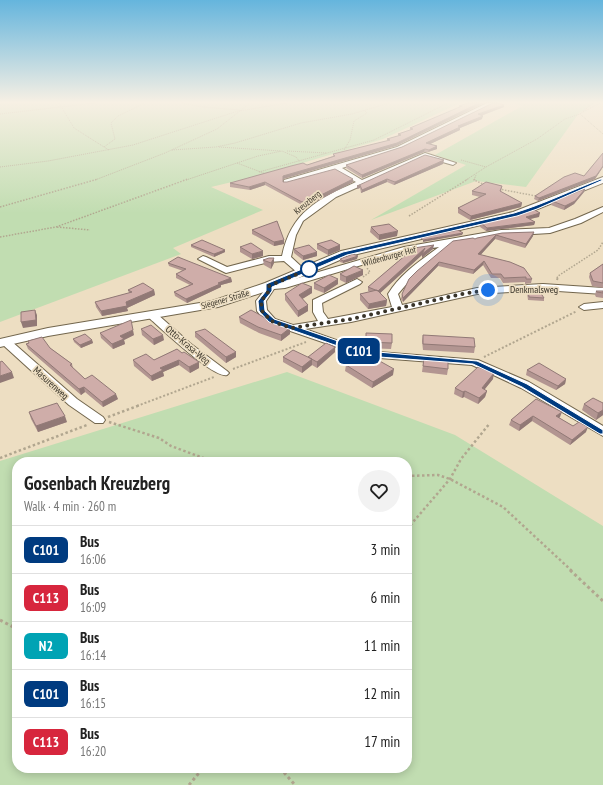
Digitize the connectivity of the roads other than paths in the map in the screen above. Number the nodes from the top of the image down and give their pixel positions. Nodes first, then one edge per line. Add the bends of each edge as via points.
1 (416, 140) edge
2 (450, 162) road end
3 (337, 168) junction
4 (603, 180) edge
5 (287, 182) edge
6 (362, 183) junction
7 (603, 209) edge
8 (449, 242) junction
9 (286, 258) junction
10 (203, 259) dead end
11 (302, 272) junction
12 (357, 282) road end
13 (269, 286) junction
14 (603, 291) edge
15 (603, 306) edge
16 (584, 307) road end
17 (398, 308) junction
18 (153, 316) junction
19 (325, 324) junction
20 (291, 328) junction
21 (3, 343) edge
22 (223, 373) road end
23 (99, 420) road end
24 (603, 432) edge

1 - 3 street via 399,148
2 - 6 street, Kreuzberg via 425,155
3 - 5 street
3 - 6 street
4 - 11 main road, Siegener Straße via 516,214 345,253
6 - 9 street, Kreuzberg via 333,195 304,215 293,228
7 - 8 street, Wildenburger Hof via 550,230 501,233
8 - 13 street, Wildenburger Hof via 404,250 282,286
8 - 17 street via 412,270 397,287 393,294
9 - 10 street via 269,259 226,270
9 - 11 street
11 - 13 main road, Siegener Straße
12 - 19 street via 318,302 318,312
13 - 18 main road, Siegener Straße via 214,304
13 - 20 street via 269,291 261,301 262,311 271,321
14 - 17 street, Denkmalsweg via 553,288 477,291
15 - 16 street
17 - 19 street, Denkmalsweg
18 - 21 main road, Siegener Straße via 48,332
18 - 22 street, Otto-Krasa-Weg
19 - 20 street, Denkmalsweg
20 - 24 street via 366,354 474,362 525,385
21 - 23 street, Masurenweg via 72,402

